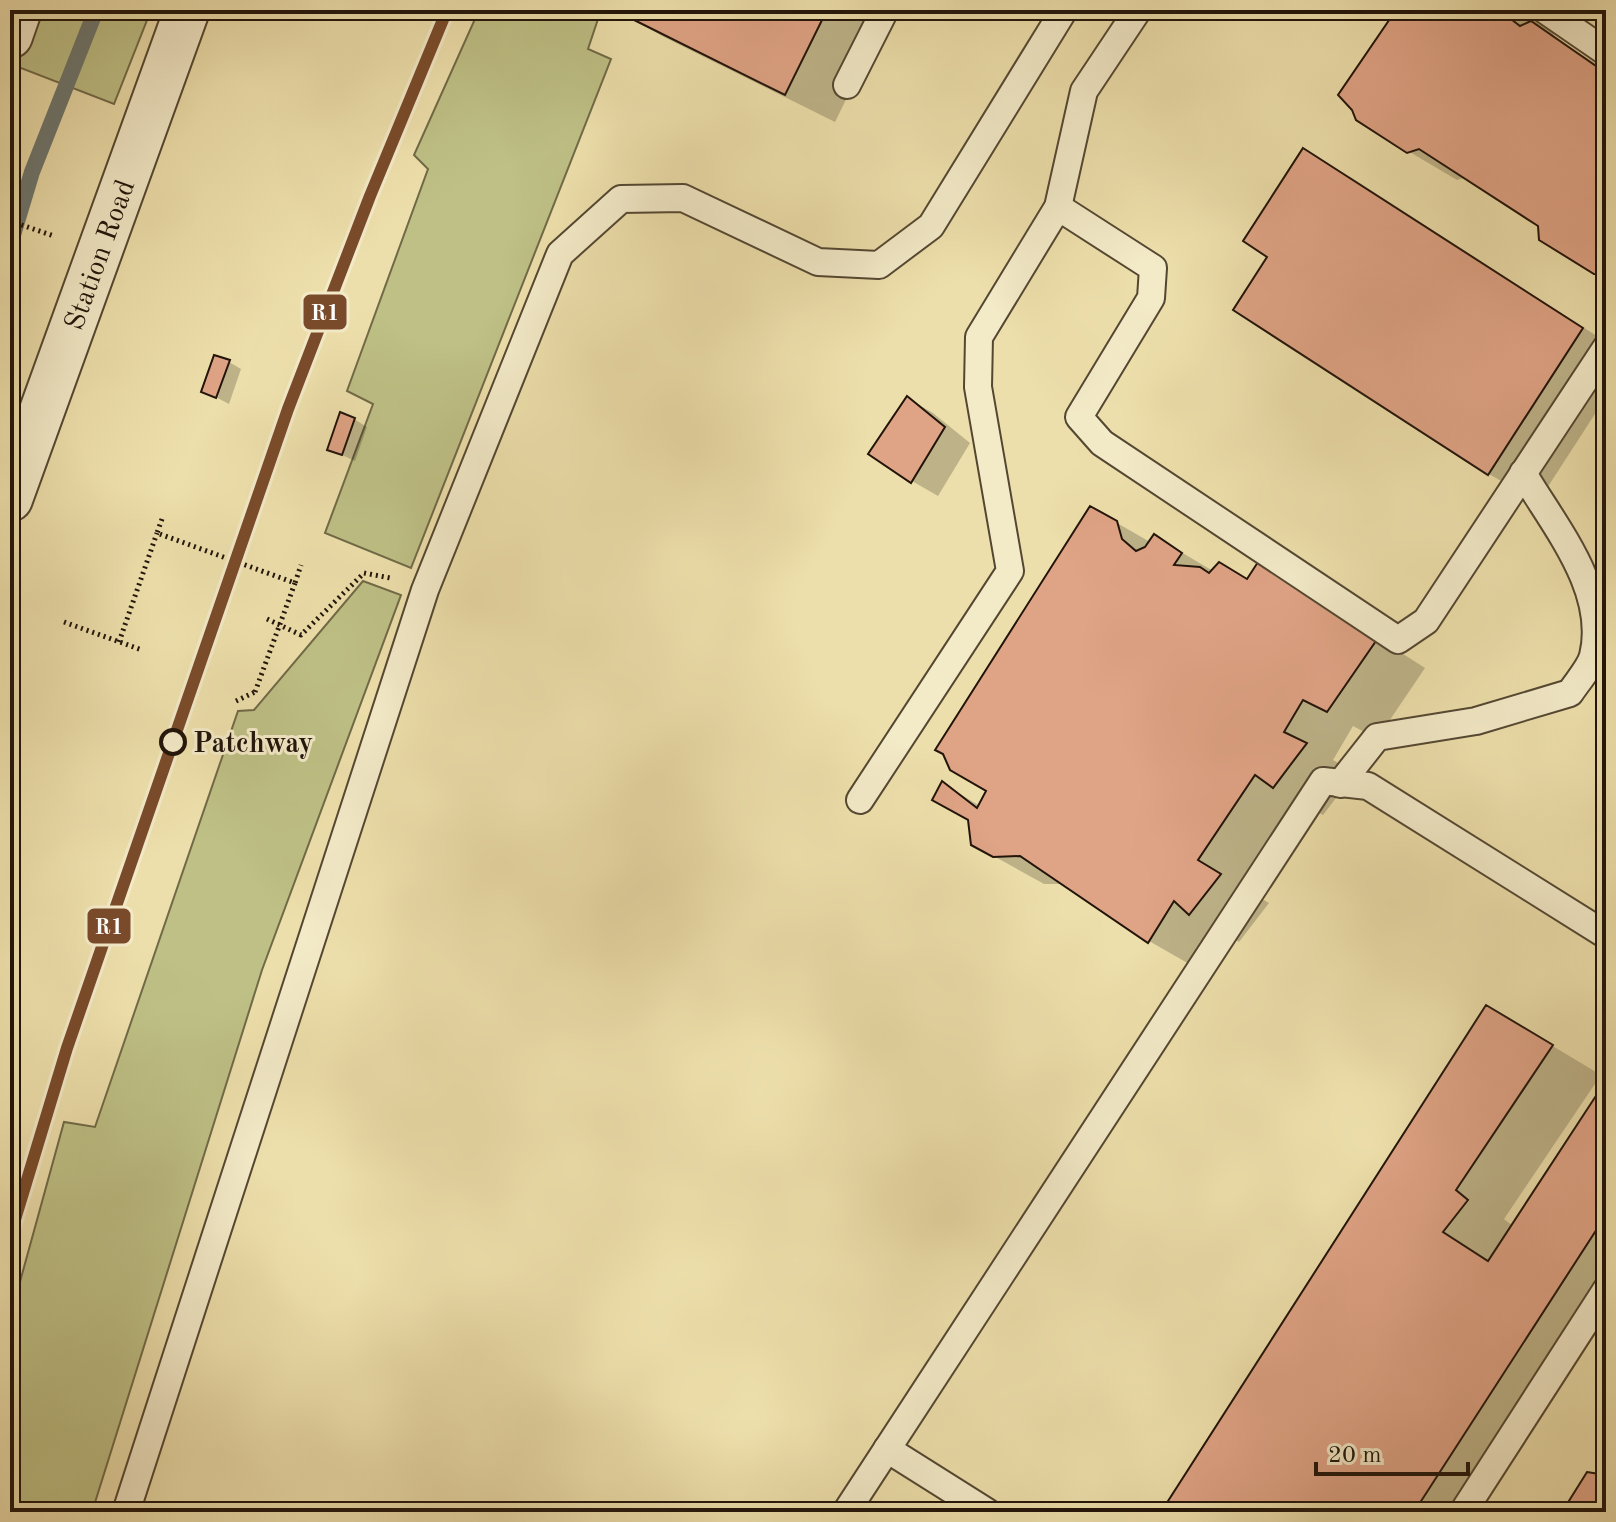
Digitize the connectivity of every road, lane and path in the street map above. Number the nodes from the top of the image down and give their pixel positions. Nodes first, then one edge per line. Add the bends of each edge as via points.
1 (19, 10) edge
2 (187, 10) edge
3 (885, 10) edge
4 (1064, 10) edge
5 (1138, 10) edge
6 (1545, 10) edge
7 (10, 36) edge
8 (1606, 52) edge
9 (847, 85) dead end
10 (1058, 207) junction
11 (10, 221) edge
12 (32, 229) dead end
13 (1606, 348) edge
14 (1523, 473) junction
15 (10, 499) edge
16 (162, 519) dead end
17 (157, 533) junction
18 (301, 565) dead end
19 (382, 576) dead end
20 (295, 583) junction
21 (267, 619) dead end
22 (64, 622) dead end
23 (120, 639) junction
24 (142, 650) dead end
25 (236, 701) dead end
26 (1340, 784) junction
27 (860, 800) dead end
28 (1606, 935) edge
29 (1606, 1290) edge
30 (887, 1449) junction
31 (126, 1512) edge
32 (846, 1512) edge
33 (987, 1512) edge
34 (1463, 1512) edge

1 - 7 street
2 - 15 street, Station Road
3 - 9 lane
4 - 31 lane via 931,226 879,265 818,262 683,198 621,199 560,254 425,590
5 - 10 lane via 1084,91
6 - 8 lane
10 - 14 lane via 1153,268 1151,298 1079,417 1102,443 1398,640 1426,621
10 - 27 lane via 979,337 978,387 1010,571
11 - 12 path
13 - 14 lane
14 - 26 lane via 1582,572 1595,615 1593,657 1570,693 1476,721 1377,737
16 - 17 path
17 - 20 path
17 - 23 path
18 - 20 path
19 - 21 path via 364,573 301,635
20 - 25 path, bridge via 255,692
22 - 23 path
23 - 24 path
26 - 28 lane via 1368,786
26 - 30 lane via 1323,781
29 - 34 lane
30 - 32 lane
30 - 33 lane

